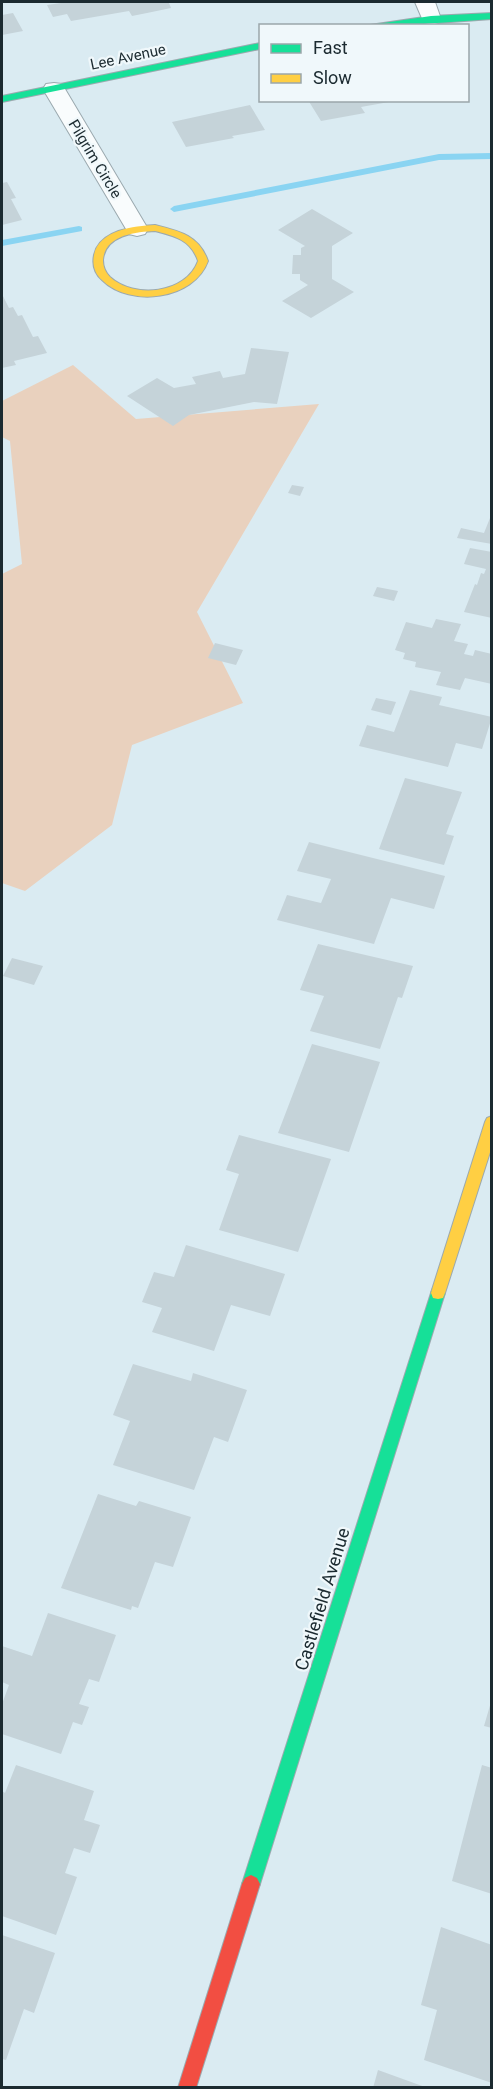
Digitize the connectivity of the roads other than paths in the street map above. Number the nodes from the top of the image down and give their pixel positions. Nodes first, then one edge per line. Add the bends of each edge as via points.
1 (428, 10) edge
2 (492, 16) edge
3 (375, 24) edge
4 (259, 46) edge
5 (54, 89) junction
6 (2, 99) edge
7 (136, 229) junction
8 (492, 1122) edge
9 (187, 2088) edge

1 - 2 street
1 - 3 street
4 - 5 street, Lee Avenue
5 - 6 street, Lee Avenue
5 - 7 street, Pilgrim Circle
7 - 7 street via 106,242 98,252 100,274 111,284 140,292 166,291 183,286 200,273 202,251 188,237 164,229
8 - 9 street, Castlefield Avenue

